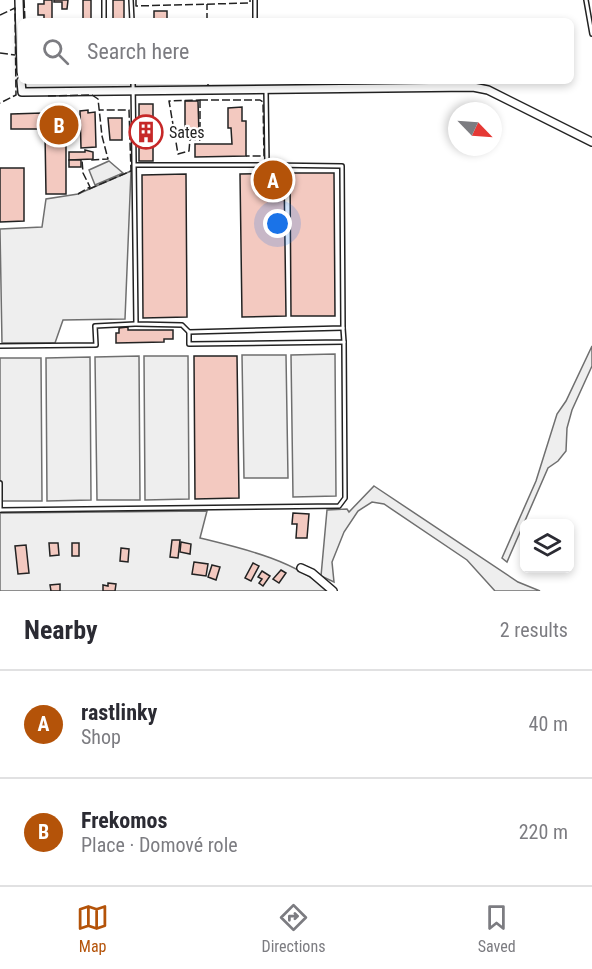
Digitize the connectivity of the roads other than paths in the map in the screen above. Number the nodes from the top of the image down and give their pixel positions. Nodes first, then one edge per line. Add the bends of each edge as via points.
1 (19, 0) edge
2 (104, 0) edge
3 (131, 0) edge
4 (255, 0) edge
5 (586, 0) edge
6 (20, 18) edge
7 (104, 18) edge
8 (132, 18) edge
9 (255, 18) edge
10 (592, 34) edge
11 (20, 84) edge
12 (133, 84) edge
13 (255, 84) edge
14 (255, 89) junction
15 (266, 89) junction
16 (133, 91) junction
17 (592, 142) edge
18 (135, 165) junction
19 (267, 165) junction
20 (136, 324) junction
21 (343, 328) junction
22 (189, 332) junction
23 (344, 342) junction
24 (0, 346) edge
25 (0, 483) edge
26 (0, 510) edge
27 (301, 568) dead end
28 (333, 591) edge

1 - 6 street
2 - 7 lane
3 - 8 lane
4 - 9 lane
5 - 10 lane
11 - 16 street via 19,91
12 - 16 lane
13 - 14 lane
14 - 15 street
14 - 16 street
15 - 17 street via 481,88
15 - 19 lane
16 - 18 lane
18 - 19 lane
18 - 20 lane
19 - 21 lane via 342,166
20 - 22 lane via 182,325
20 - 24 lane via 95,326 96,345
21 - 22 lane
21 - 23 lane
22 - 23 lane via 189,344
23 - 26 lane via 345,498 339,506
25 - 26 lane
27 - 28 street

